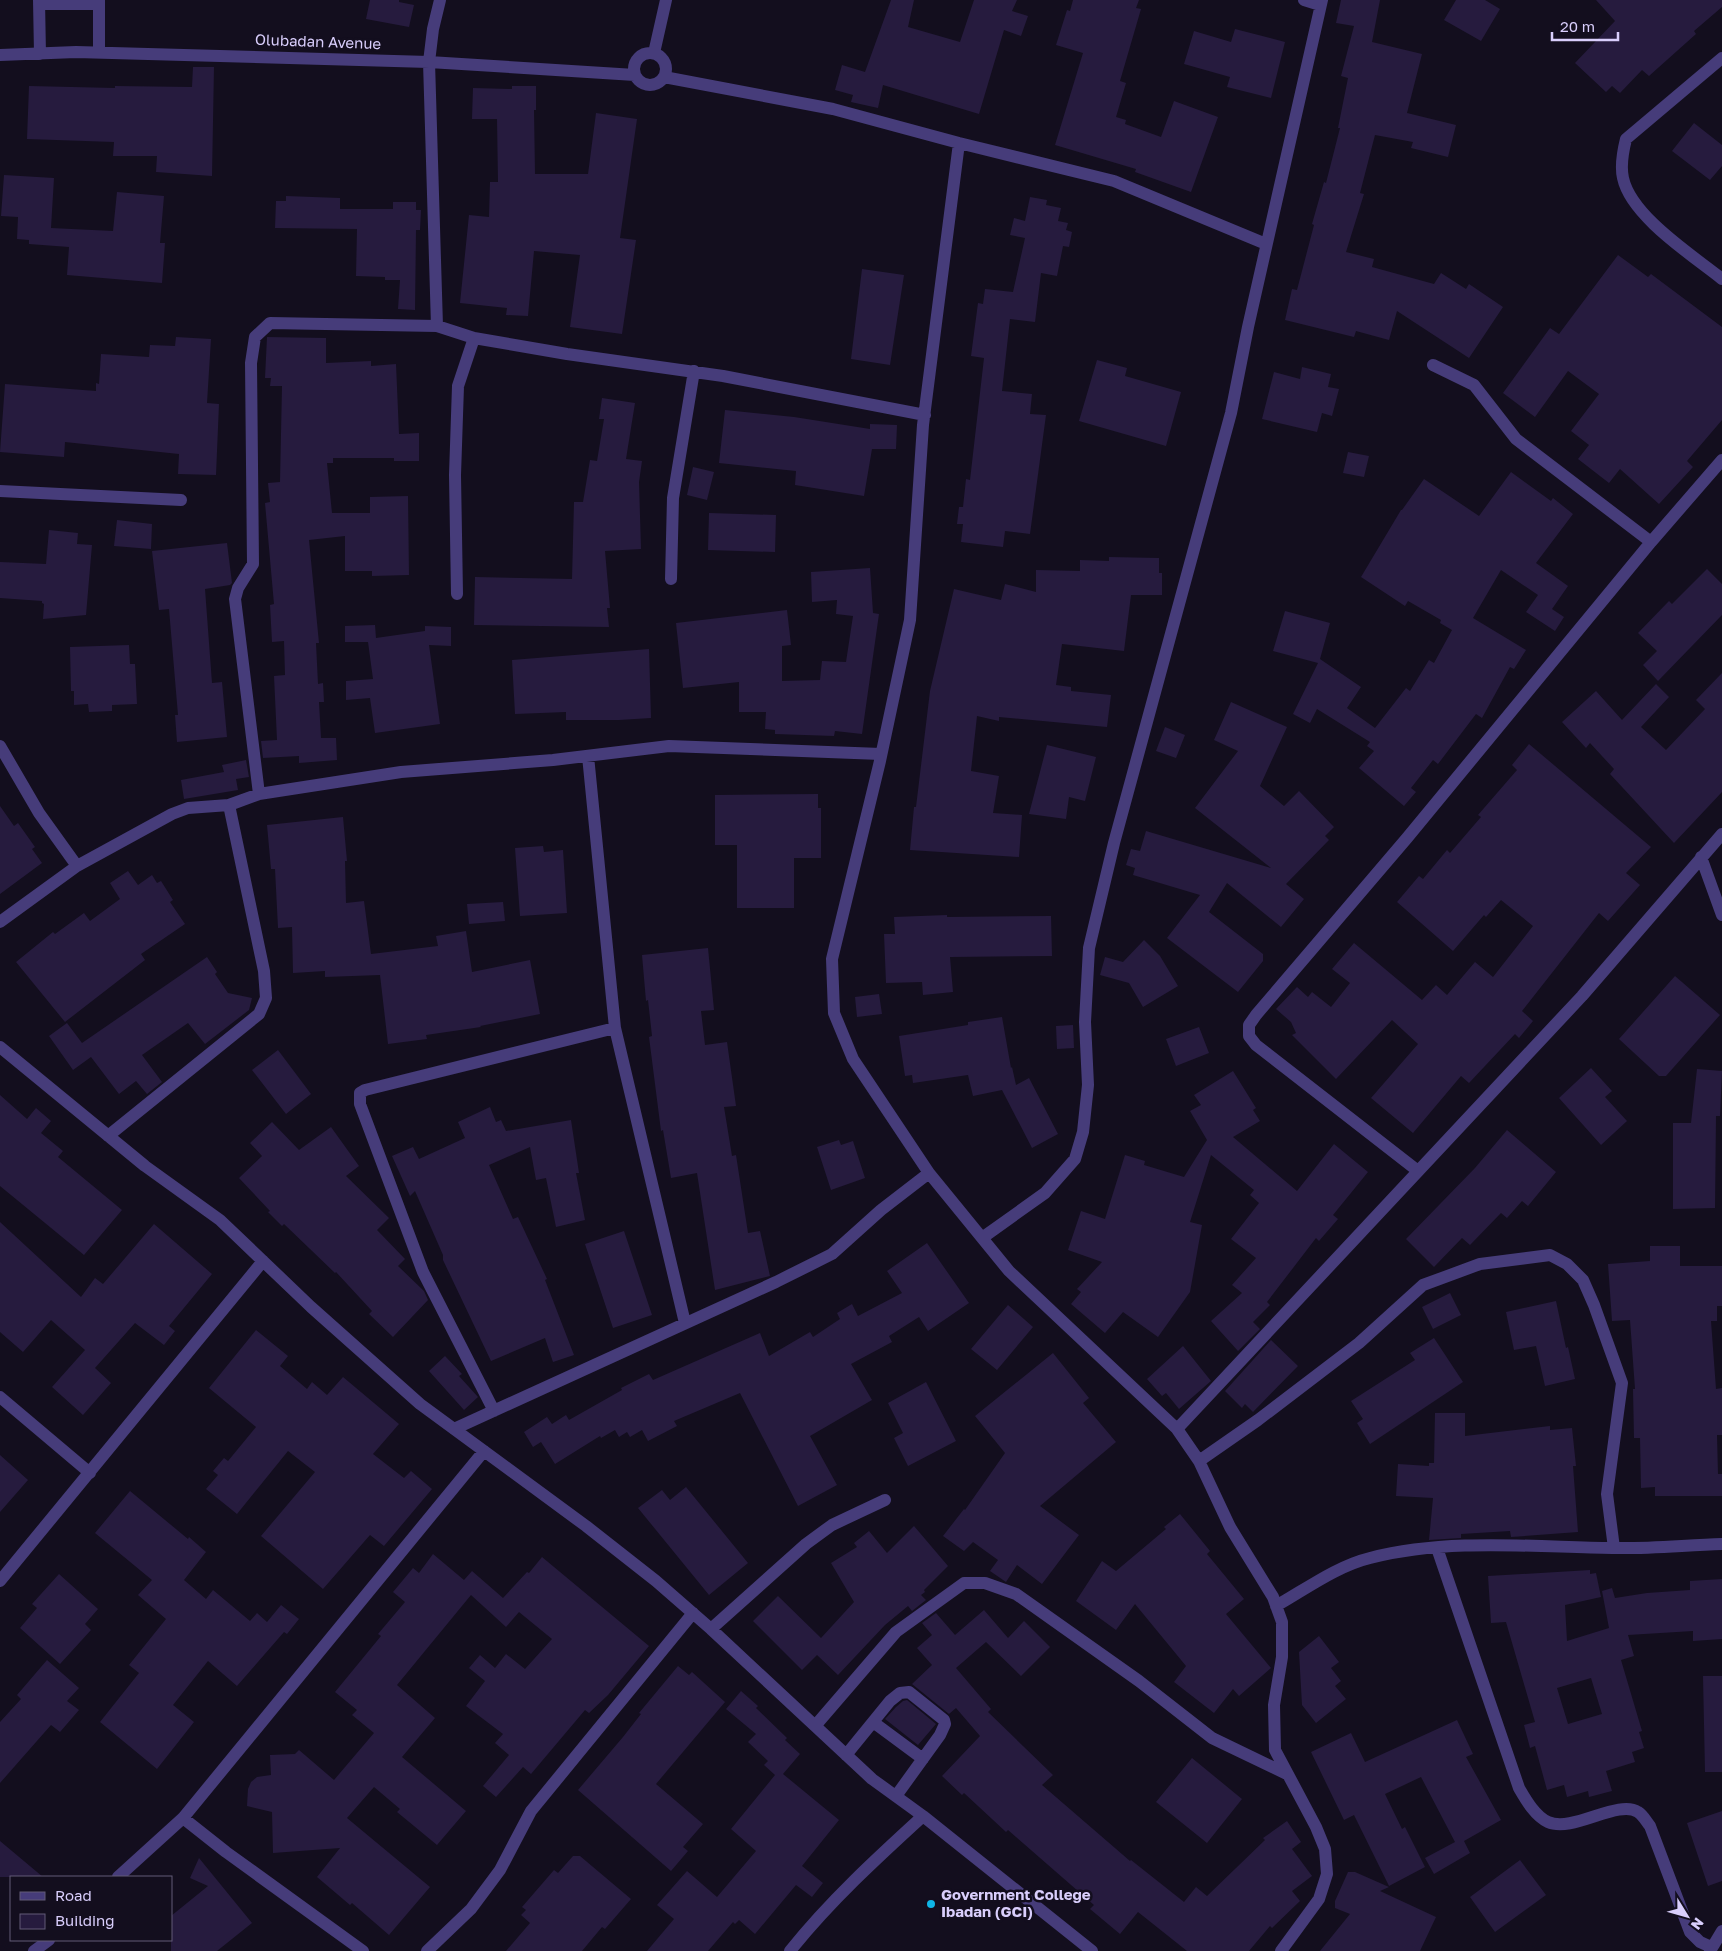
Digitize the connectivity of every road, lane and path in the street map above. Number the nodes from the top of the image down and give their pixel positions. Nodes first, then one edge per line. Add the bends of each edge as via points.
1 (440, 0) edge
2 (666, 0) edge
3 (1304, 0) edge
4 (39, 2) edge
5 (99, 2) edge
6 (1321, 2) edge
7 (99, 52) junction
8 (40, 54) junction
9 (654, 54) junction
10 (0, 55) edge
11 (1722, 58) edge
12 (429, 62) junction
13 (635, 75) junction
14 (664, 77) junction
15 (959, 143) junction
16 (1266, 244) junction
17 (1722, 279) edge
18 (437, 326) junction
19 (474, 338) junction
20 (1433, 365) dead end
21 (694, 372) junction
22 (925, 416) junction
23 (1722, 460) edge
24 (0, 491) edge
25 (181, 500) dead end
26 (1651, 542) junction
27 (671, 579) dead end
28 (458, 594) dead end
29 (0, 746) edge
30 (881, 754) junction
31 (588, 756) junction
32 (259, 794) junction
33 (229, 805) junction
34 (1722, 834) edge
35 (1701, 857) junction
36 (77, 866) junction
37 (1722, 915) edge
38 (0, 922) edge
39 (615, 1028) junction
40 (0, 1047) edge
41 (108, 1136) junction
42 (1418, 1170) junction
43 (929, 1173) junction
44 (982, 1238) junction
45 (263, 1261) junction
46 (685, 1323) junction
47 (0, 1397) edge
48 (494, 1410) junction
49 (454, 1429) junction
50 (1178, 1429) junction
51 (484, 1451) junction
52 (1199, 1461) junction
53 (90, 1473) junction
54 (885, 1500) dead end
55 (1722, 1544) edge
56 (1437, 1548) junction
57 (1614, 1548) junction
58 (0, 1581) edge
59 (1276, 1606) junction
60 (694, 1613) junction
61 (711, 1629) junction
62 (873, 1722) junction
63 (815, 1726) junction
64 (846, 1755) junction
65 (923, 1759) junction
66 (1287, 1774) junction
67 (896, 1796) junction
68 (923, 1816) junction
69 (183, 1818) junction
70 (119, 1876) edge
71 (1722, 1931) edge
72 (48, 1941) edge
73 (1711, 1949) edge
74 (34, 1951) edge
75 (363, 1951) edge
76 (427, 1951) edge
77 (790, 1951) edge
78 (1092, 1951) edge
79 (1281, 1951) edge

1 - 12 street
2 - 9 street
3 - 6 street
4 - 5 street
4 - 8 street
5 - 7 street
6 - 16 street
7 - 8 street, Olubadan Avenue
7 - 12 street, Olubadan Avenue
8 - 10 street, Olubadan Avenue
9 - 13 street via 640,56 634,68
9 - 14 street via 665,63
11 - 17 street via 1626,139 1622,154 1622,176 1628,192 1650,220
12 - 13 street, Olubadan Avenue
12 - 18 street
13 - 14 street via 639,81 652,85
14 - 15 street via 833,109
15 - 16 street via 1114,180
15 - 22 street
16 - 44 street via 1231,413 1114,843 1089,948 1085,1022 1088,1085 1083,1132 1075,1159 1044,1192
18 - 19 street
18 - 32 street via 270,323 255,337 252,363 253,564 235,599
19 - 21 street
19 - 28 street via 458,386 455,475
20 - 26 street via 1474,385 1516,439
21 - 22 street
21 - 27 street via 673,498
22 - 30 street via 910,620
23 - 26 street
24 - 25 street
26 - 42 street via 1249,1025 1249,1036 1256,1045
29 - 36 street via 39,813
30 - 31 street via 669,746
30 - 43 street via 832,959 834,1013 853,1059
31 - 32 street via 401,772
31 - 39 street
32 - 33 street
33 - 36 street via 188,808 172,814
33 - 41 street via 264,971 266,998 260,1014
34 - 35 street
35 - 37 street
35 - 42 street via 1582,996
36 - 38 street
39 - 46 street
39 - 48 street via 360,1093 360,1104 423,1272
40 - 41 street
41 - 45 street via 220,1220
42 - 50 street
43 - 44 street
43 - 46 street via 832,1254
44 - 50 street via 1009,1271
45 - 49 street via 420,1404
45 - 53 street
46 - 48 street
47 - 53 street
48 - 49 street
49 - 51 street
50 - 52 street
51 - 60 street via 586,1526
51 - 69 street
52 - 57 street via 1351,1349 1423,1286 1480,1264 1550,1255 1567,1264 1583,1280 1622,1383 1607,1494
52 - 59 street via 1230,1527
53 - 58 street
54 - 61 street via 832,1526 806,1544
55 - 57 street
56 - 57 street
56 - 59 street via 1370,1558 1345,1567
56 - 73 street via 1519,1788 1527,1802 1548,1822 1562,1825 1624,1808 1636,1810 1650,1826 1690,1932
59 - 66 street via 1282,1622 1282,1657 1274,1706 1275,1750
60 - 61 street
60 - 76 street via 531,1811 500,1870 471,1909
61 - 63 street
62 - 64 street
62 - 65 street
62 - 65 street via 895,1696 909,1692 945,1724
63 - 64 street
63 - 66 street via 896,1632 964,1583 986,1583 1016,1594 1139,1681 1212,1738
64 - 67 street
65 - 67 street
66 - 79 street via 1325,1849 1327,1874 1319,1899
67 - 68 street
68 - 77 street via 808,1928
68 - 78 street
69 - 70 street
69 - 75 street
71 - 73 street
72 - 74 street

